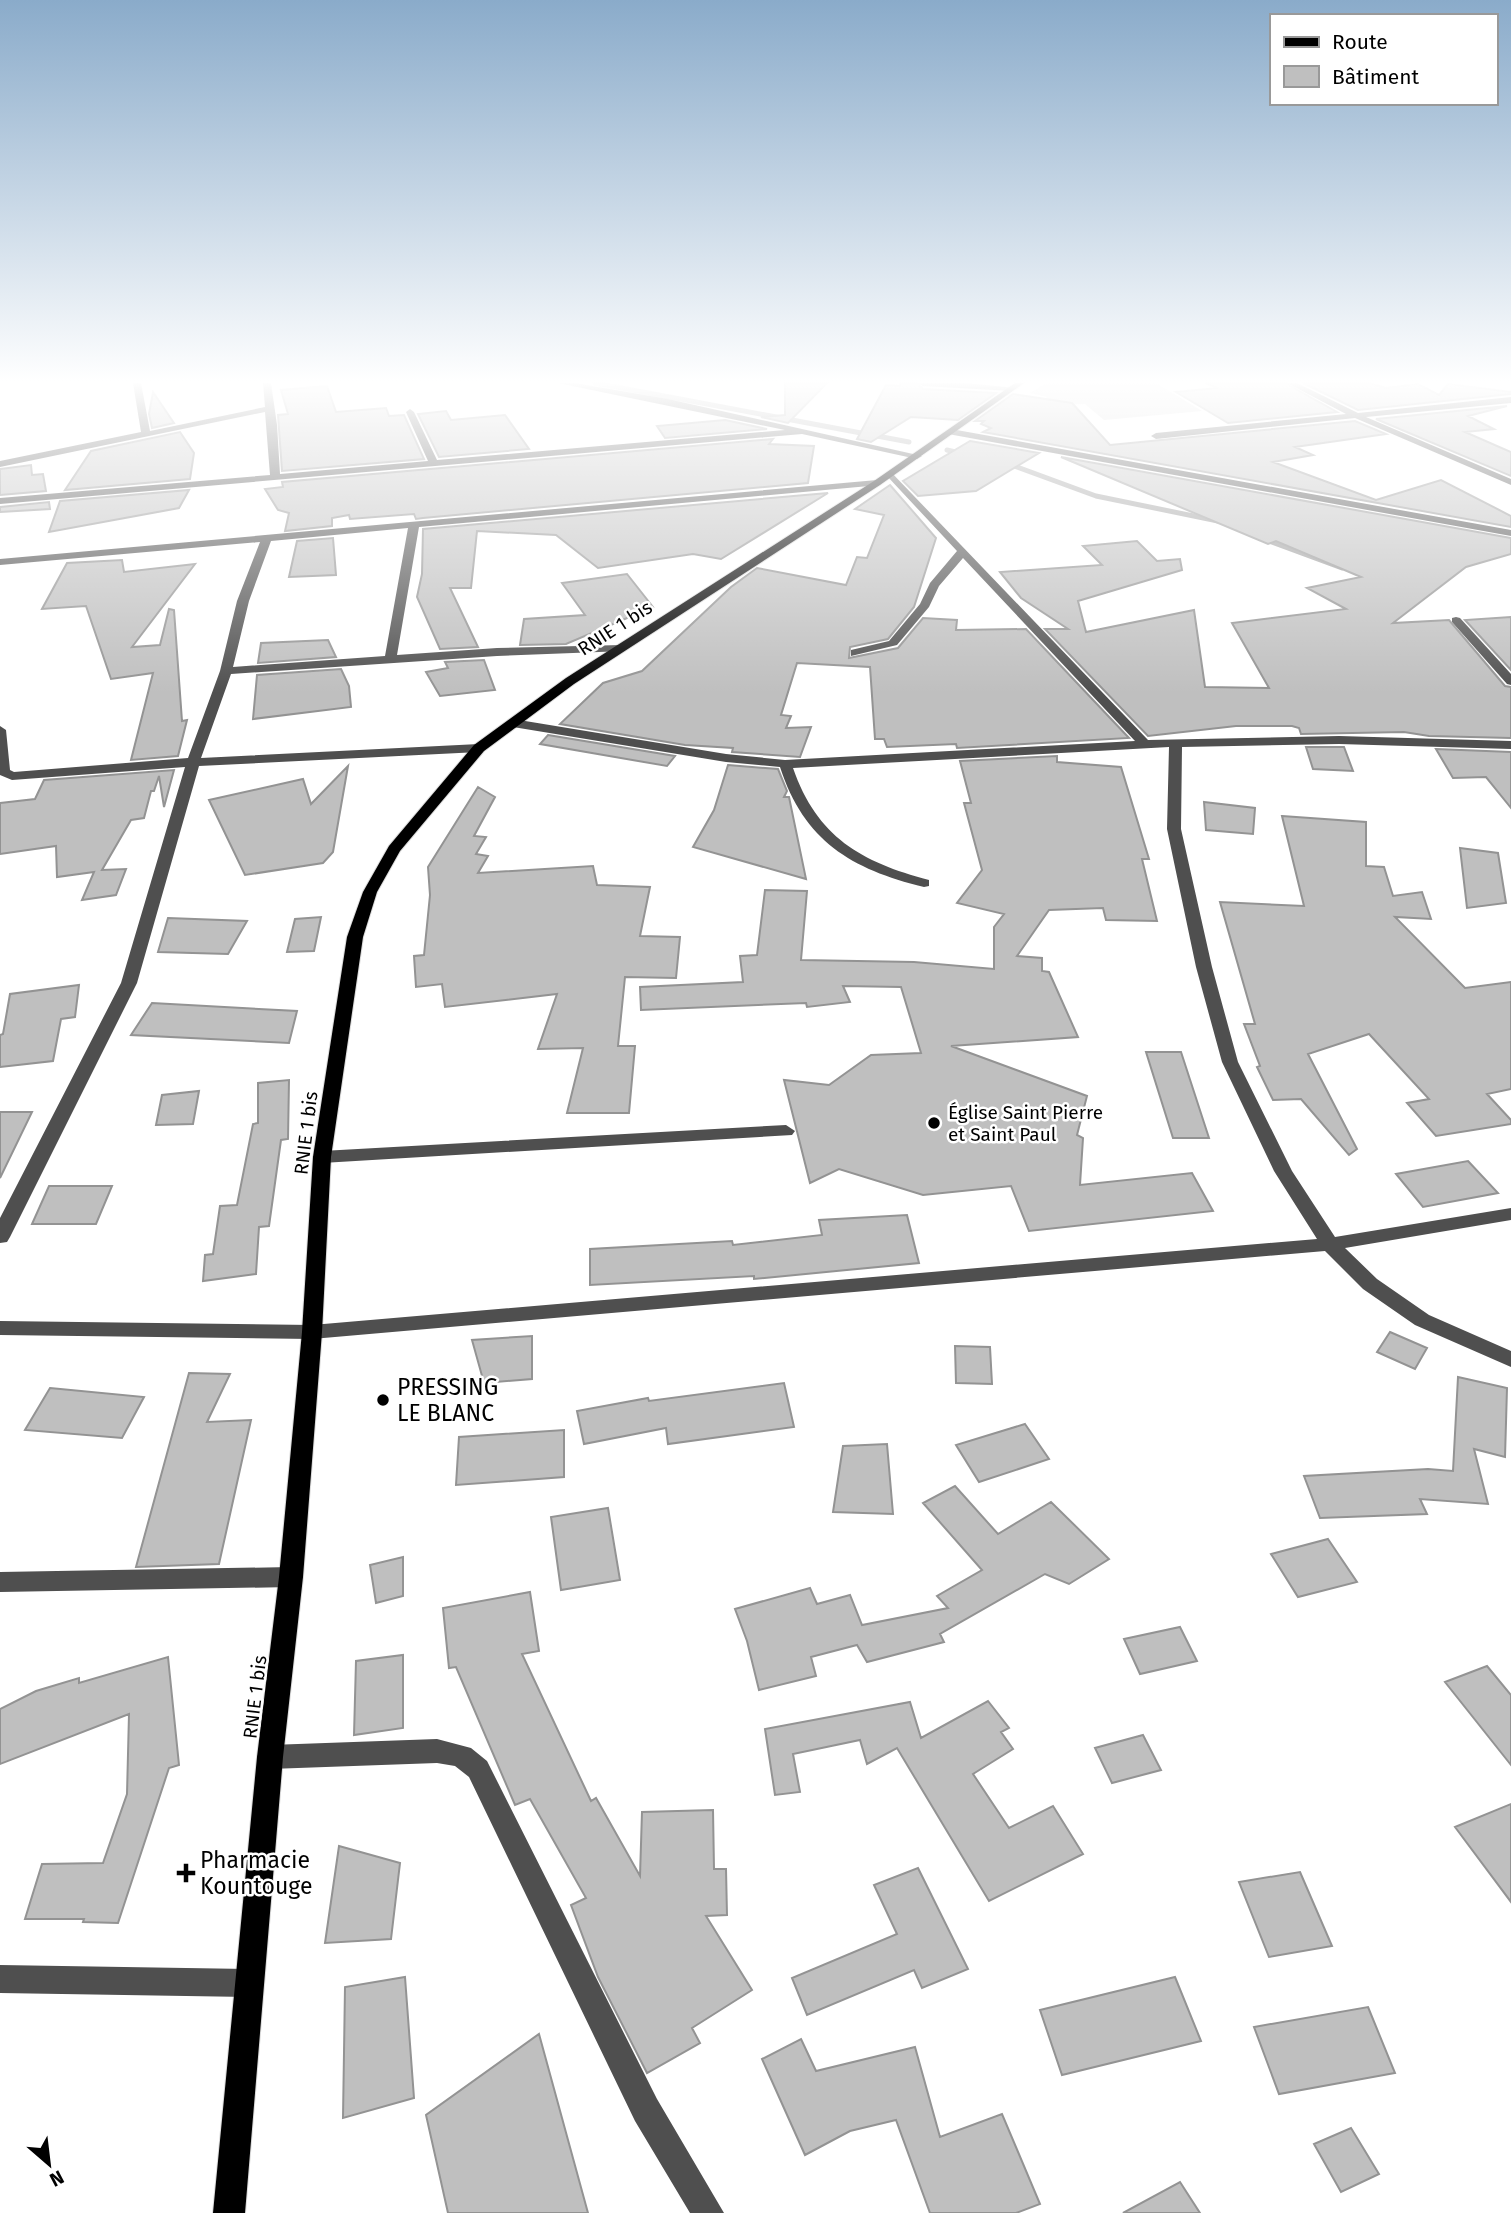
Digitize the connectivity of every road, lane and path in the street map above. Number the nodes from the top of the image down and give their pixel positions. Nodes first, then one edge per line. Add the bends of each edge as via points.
1 (164, 486) edge
2 (809, 486) edge
3 (872, 486) edge
4 (891, 486) edge
5 (1252, 486) edge
6 (0, 500) edge
7 (414, 525) junction
8 (1511, 533) edge
9 (267, 538) junction
10 (963, 551) junction
11 (0, 562) edge
12 (1456, 620) dead end
13 (621, 649) junction
14 (855, 653) dead end
15 (390, 659) junction
16 (226, 671) junction
17 (1511, 681) edge
18 (513, 723) junction
19 (0, 730) edge
20 (1144, 744) junction
21 (1176, 745) junction
22 (1511, 745) edge
23 (479, 748) junction
24 (193, 762) junction
25 (785, 764) junction
26 (924, 883) dead end
27 (786, 1131) dead end
28 (322, 1157) junction
29 (1511, 1214) edge
30 (0, 1237) edge
31 (1329, 1244) junction
32 (0, 1328) edge
33 (312, 1332) junction
34 (1511, 1359) edge
35 (291, 1577) junction
36 (0, 1582) edge
37 (270, 1757) junction
38 (0, 1979) edge
39 (248, 1983) junction
40 (229, 2213) edge
41 (708, 2213) edge

1 - 6 street
2 - 7 street
3 - 13 main road, RNIE 1 bis
4 - 10 street
5 - 8 street
7 - 9 street
7 - 15 street
9 - 11 street
9 - 16 street via 243,601
10 - 14 street via 893,643
10 - 20 street
12 - 17 street
13 - 15 street
13 - 18 main road, RNIE 1 bis
15 - 16 street
16 - 24 street
18 - 23 main road, RNIE 1 bis
18 - 25 street
19 - 24 street via 4,772 12,776
20 - 21 street
20 - 25 street
21 - 22 street via 1339,740
21 - 31 street via 1174,829 1230,1062 1283,1171
23 - 24 street
23 - 28 main road, RNIE 1 bis via 394,849 370,892 355,937
24 - 30 street via 129,983
25 - 26 street via 804,814 832,841 890,875
27 - 28 street
28 - 33 main road, RNIE 1 bis
29 - 31 street
31 - 33 street
31 - 34 street via 1370,1284 1422,1320
32 - 33 street
33 - 35 main road, RNIE 1 bis
35 - 36 street
35 - 37 main road, RNIE 1 bis
37 - 39 main road, RNIE 1 bis
37 - 41 street via 438,1751 462,1756 478,1769 646,2110
38 - 39 street
39 - 40 main road, RNIE 1 bis

